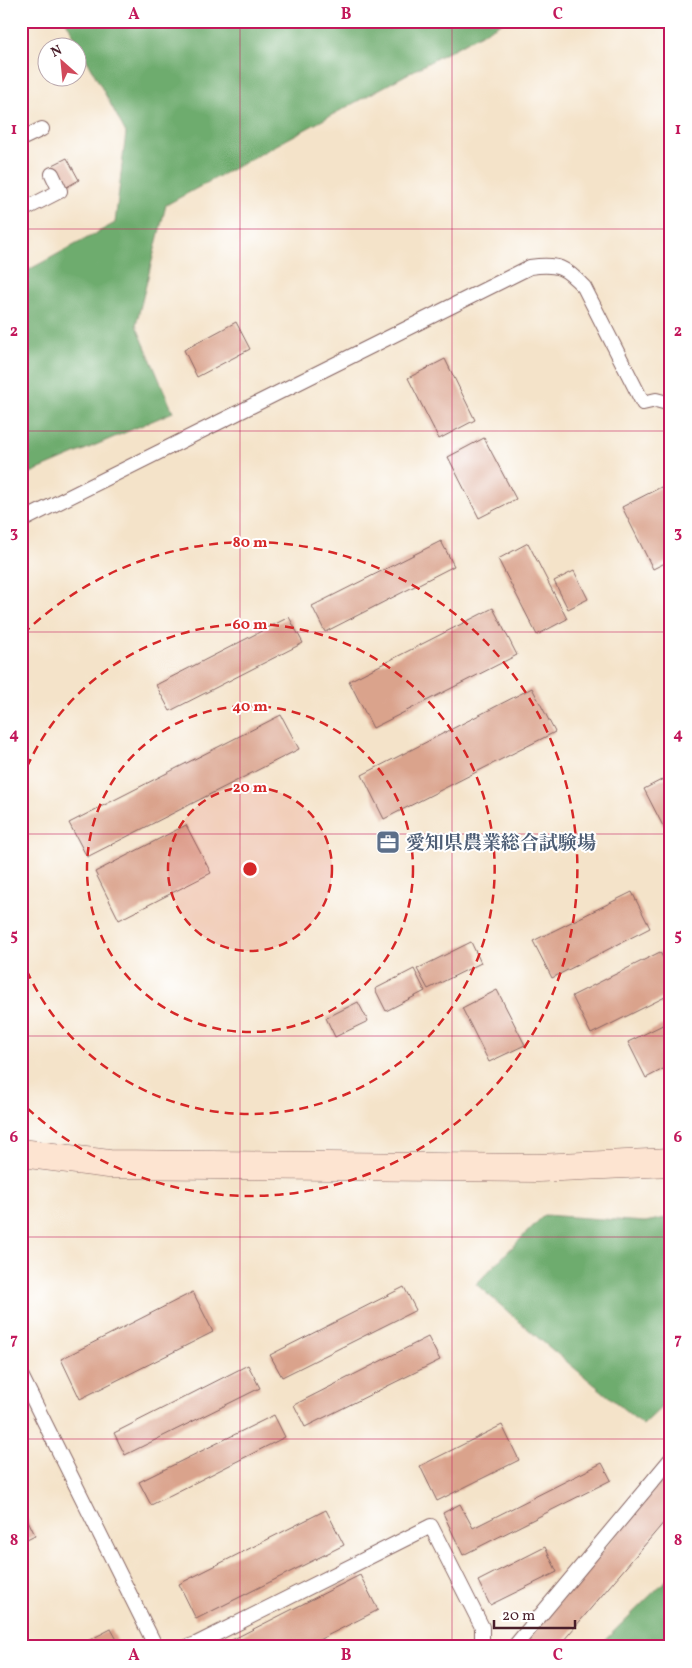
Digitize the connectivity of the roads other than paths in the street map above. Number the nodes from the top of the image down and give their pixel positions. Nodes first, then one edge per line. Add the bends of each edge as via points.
1 (42, 129) dead end
2 (21, 139) edge
3 (52, 174) dead end
4 (21, 211) edge
5 (671, 404) edge
6 (21, 521) edge
7 (21, 1153) edge
8 (671, 1162) edge
9 (21, 1374) edge
10 (671, 1458) edge
11 (156, 1647) edge
12 (187, 1647) edge
13 (482, 1647) edge
14 (514, 1647) edge

1 - 2 lane
3 - 4 lane via 60,191
5 - 6 lane via 656,400 643,403 584,287 572,275 558,266 530,267
7 - 8 street via 109,1164 538,1168
9 - 11 lane
10 - 14 lane
12 - 13 lane via 431,1526 482,1627

